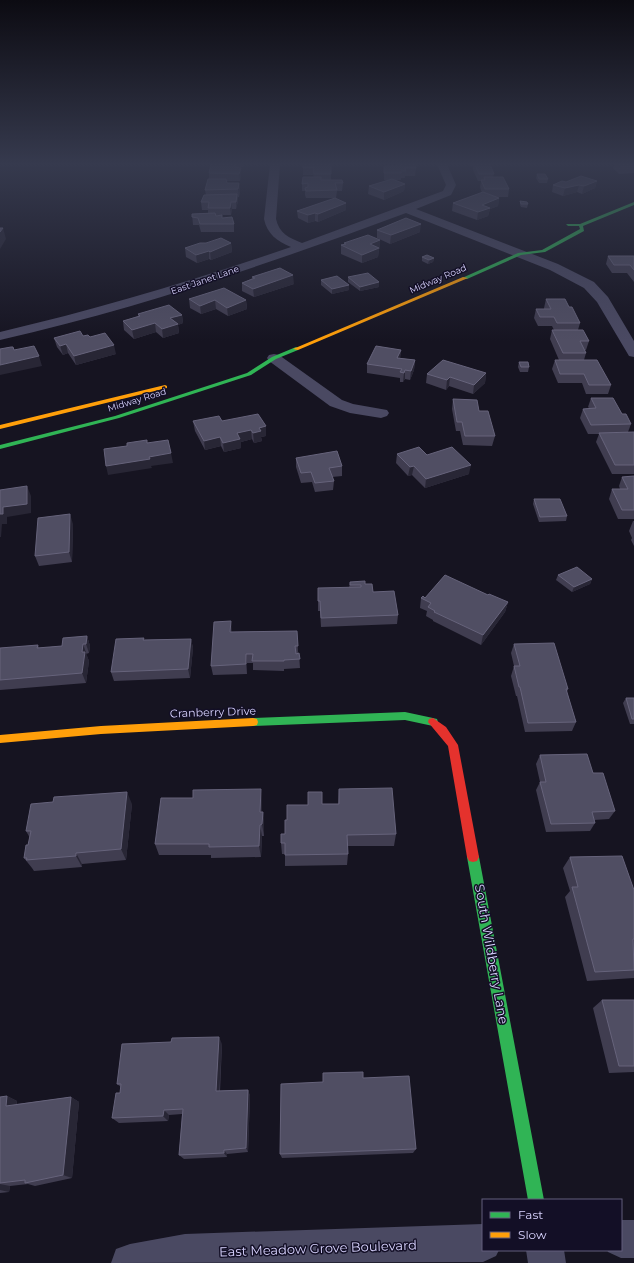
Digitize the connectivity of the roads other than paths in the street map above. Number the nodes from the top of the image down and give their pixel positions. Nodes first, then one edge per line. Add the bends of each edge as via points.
1 (271, 223) edge
2 (366, 223) edge
3 (447, 223) edge
4 (586, 223) edge
5 (581, 225) junction
6 (560, 229) dead end
7 (300, 246) junction
8 (523, 249) junction
9 (628, 332) edge
10 (0, 336) edge
11 (634, 353) edge
12 (274, 358) junction
13 (254, 361) dead end
14 (173, 384) dead end
15 (381, 413) dead end
16 (15, 424) junction
17 (0, 427) edge
18 (20, 442) junction
19 (0, 447) edge
20 (427, 718) joint
21 (0, 739) edge
22 (536, 1199) edge
23 (622, 1239) edge
24 (634, 1239) edge
25 (482, 1243) edge
26 (545, 1251) edge
27 (130, 1263) edge
28 (547, 1263) edge

1 - 7 street via 278,235
2 - 7 street, East Janet Lane
3 - 8 street
4 - 5 main road, Midway Road
5 - 6 main road, Midway Road
5 - 8 main road, Midway Road via 582,230 543,251
7 - 10 street, East Janet Lane via 166,294 81,318
8 - 9 street via 589,285
8 - 12 main road, Midway Road via 398,308
9 - 11 street
12 - 13 main road, Midway Road
12 - 15 street via 336,403
12 - 18 main road, Midway Road via 249,374 199,391
14 - 16 main road, Midway Road via 104,404
16 - 17 main road, Midway Road
16 - 18 main road
18 - 19 main road, Midway Road
20 - 21 main road, Cranberry Drive via 405,716 179,726
20 - 22 main road, South Wildberry Lane via 439,726 453,745
23 - 24 street
25 - 27 street, East Meadow Grove Boulevard via 185,1253
26 - 28 street

